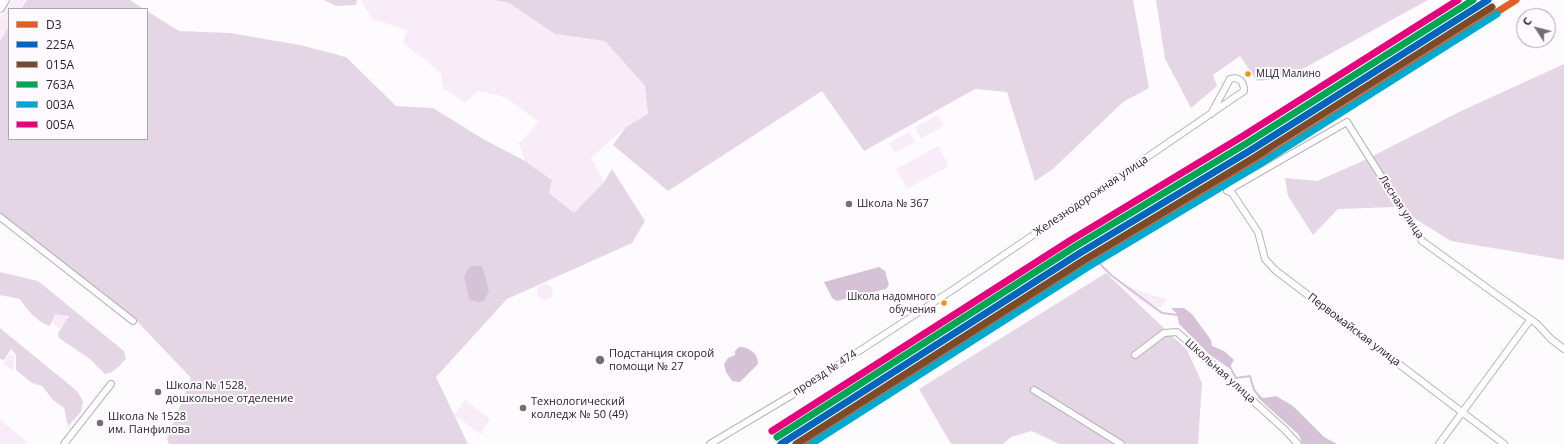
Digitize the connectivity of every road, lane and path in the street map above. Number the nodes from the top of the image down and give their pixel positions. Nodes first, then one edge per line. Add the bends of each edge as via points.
1 (5, 0) edge
2 (0, 8) edge
3 (1211, 114) junction
4 (1347, 122) joint
5 (0, 217) edge
6 (938, 300) joint
7 (1530, 320) junction
8 (133, 321) dead end
9 (1564, 349) edge
10 (1135, 355) dead end
11 (111, 384) dead end
12 (1034, 390) dead end
13 (1462, 413) junction
14 (64, 444) edge
15 (710, 444) edge
16 (1121, 444) edge
17 (1298, 444) edge
18 (1439, 444) edge
19 (1504, 444) edge

1 - 2 main road
3 - 3 street, Железнодорожная улица via 1230,79 1238,78 1244,85 1244,92
3 - 6 street, Железнодорожная улица
4 - 7 street, Лесная улица via 1422,241
4 - 13 street, Первомайская улица via 1227,191 1232,193 1258,232 1265,259 1275,270
5 - 8 street
6 - 15 street, проезд № 474 via 792,395
7 - 9 street, Лесная улица
7 - 13 street
10 - 17 street, Школьная улица via 1164,333 1177,332
11 - 14 street
12 - 16 street
13 - 18 street
13 - 19 street, Первомайская улица

